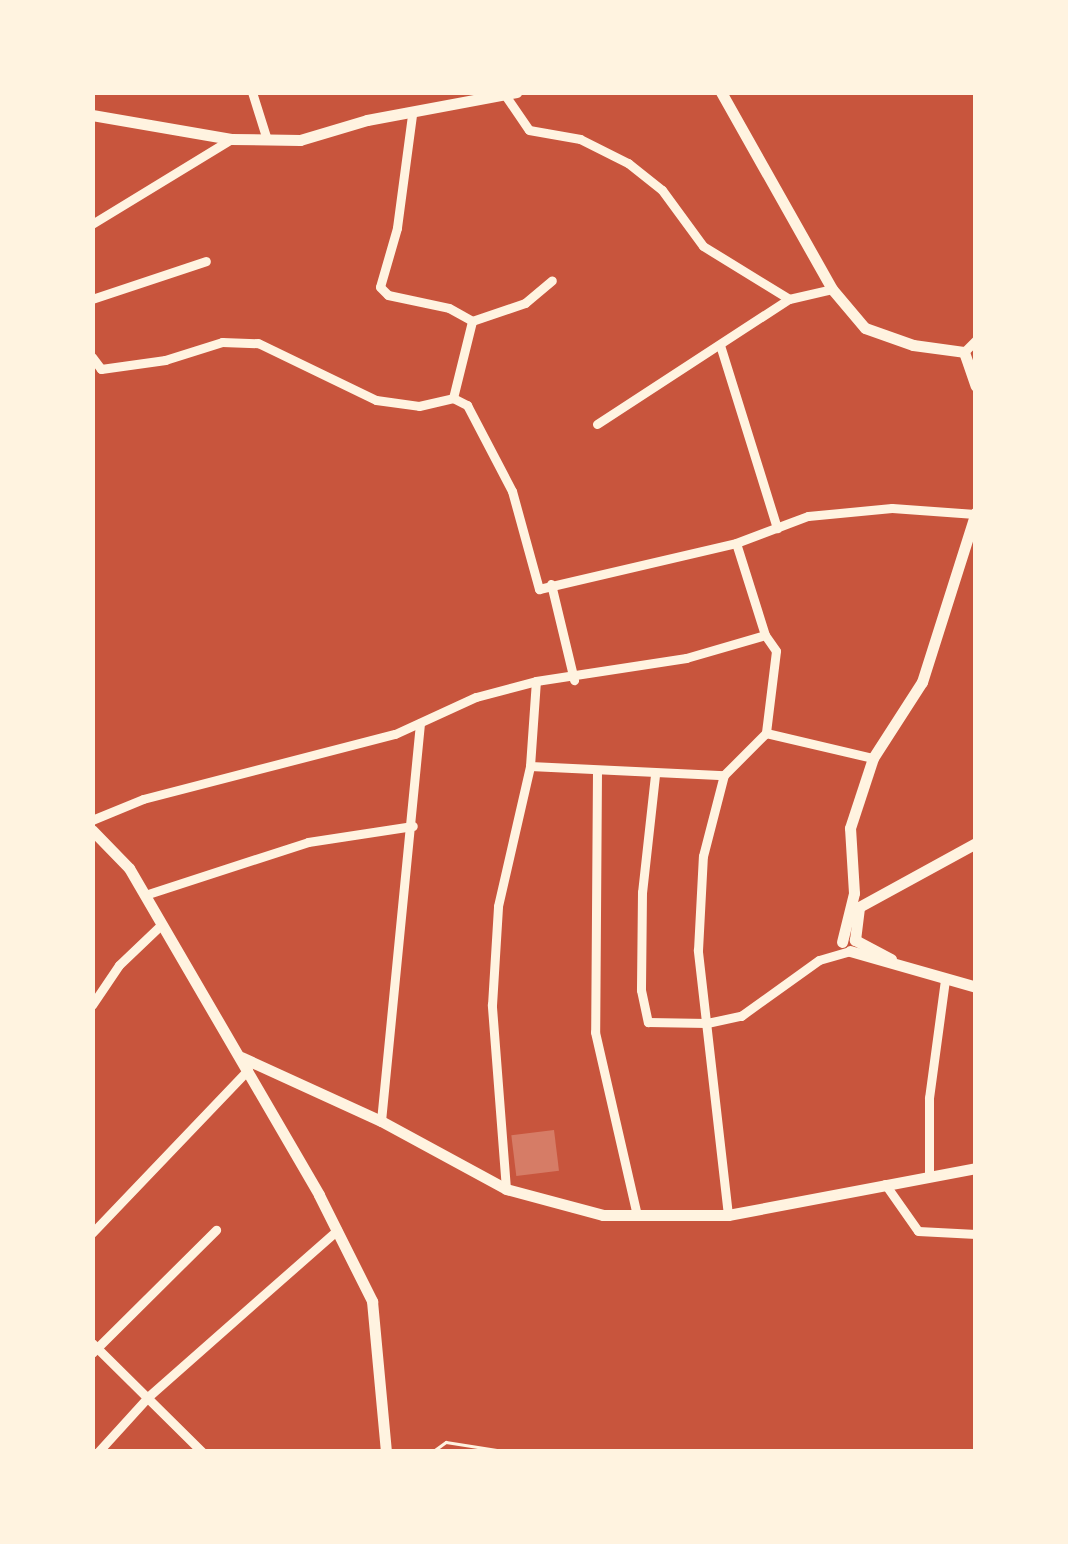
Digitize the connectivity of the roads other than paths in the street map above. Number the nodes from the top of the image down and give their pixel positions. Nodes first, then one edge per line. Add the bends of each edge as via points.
1 (252, 92) edge
2 (722, 92) edge
3 (510, 94) edge
4 (412, 114) junction
5 (92, 115) edge
6 (232, 140) junction
7 (268, 140) junction
8 (92, 224) edge
9 (206, 261) dead end
10 (552, 280) dead end
11 (832, 288) junction
12 (92, 299) edge
13 (789, 299) junction
14 (472, 322) junction
15 (976, 340) edge
16 (720, 345) junction
17 (964, 352) junction
18 (92, 357) edge
19 (96, 371) edge
20 (976, 386) edge
21 (453, 398) junction
22 (598, 424) dead end
23 (975, 513) edge
24 (777, 528) junction
25 (736, 543) junction
26 (550, 585) junction
27 (765, 635) junction
28 (574, 680) junction
29 (536, 681) junction
30 (420, 723) junction
31 (766, 733) junction
32 (873, 758) junction
33 (530, 766) junction
34 (597, 771) junction
35 (655, 775) junction
36 (724, 775) junction
37 (92, 820) edge
38 (413, 826) junction
39 (92, 830) edge
40 (976, 843) edge
41 (145, 895) junction
42 (859, 897) junction
43 (162, 924) junction
44 (849, 944) junction
45 (946, 978) junction
46 (976, 987) edge
47 (92, 1006) edge
48 (707, 1024) junction
49 (240, 1057) junction
50 (248, 1070) junction
51 (381, 1121) junction
52 (976, 1168) edge
53 (930, 1176) junction
54 (885, 1184) junction
55 (506, 1189) junction
56 (638, 1215) junction
57 (728, 1215) junction
58 (216, 1230) dead end
59 (337, 1230) junction
60 (92, 1233) edge
61 (976, 1234) edge
62 (94, 1348) edge
63 (148, 1396) junction
64 (98, 1452) edge
65 (202, 1452) edge
66 (386, 1452) edge

1 - 7 street
2 - 11 street
3 - 4 street
3 - 13 street via 529,130 580,139 628,163 662,190 703,246
4 - 7 street via 300,140
4 - 14 street via 397,228 380,287
5 - 6 street
6 - 7 street
6 - 8 street
9 - 12 street
10 - 14 street via 525,303
11 - 13 street
11 - 17 street via 866,328 913,345
13 - 16 street
14 - 21 street
15 - 17 street
16 - 22 street
16 - 24 street
17 - 20 street
18 - 19 street
19 - 21 street via 222,342 258,343 376,400 419,406
21 - 26 street via 468,405 488,440 517,506 539,589
23 - 24 street via 892,508 808,516
23 - 32 street via 922,682
24 - 25 street
25 - 26 street
25 - 27 street
26 - 28 street
27 - 28 street
27 - 31 street via 776,650
28 - 29 street
29 - 30 street
29 - 33 street
30 - 37 street via 143,799
30 - 38 street
31 - 32 street
31 - 36 street
32 - 42 street via 850,828
33 - 34 street
33 - 55 street via 498,906 492,1005
34 - 35 street
34 - 56 street via 596,1032
35 - 36 street
35 - 48 street via 642,892 641,990 648,1022
36 - 48 street via 703,856 698,950
38 - 41 street via 308,842
38 - 51 street
39 - 41 street
40 - 42 street
41 - 43 street
42 - 44 street
43 - 47 street via 119,965
43 - 49 street
44 - 45 street
44 - 48 street via 741,1016
45 - 46 street
45 - 53 street via 929,1098
48 - 57 street
49 - 50 street
49 - 51 street
50 - 59 street
50 - 60 street
51 - 55 street
52 - 53 street
53 - 54 street
54 - 57 street
54 - 61 street via 918,1231
55 - 56 street via 603,1215
56 - 57 street
58 - 62 street
59 - 63 street
59 - 66 street via 372,1301
62 - 63 street
63 - 64 street
63 - 65 street

